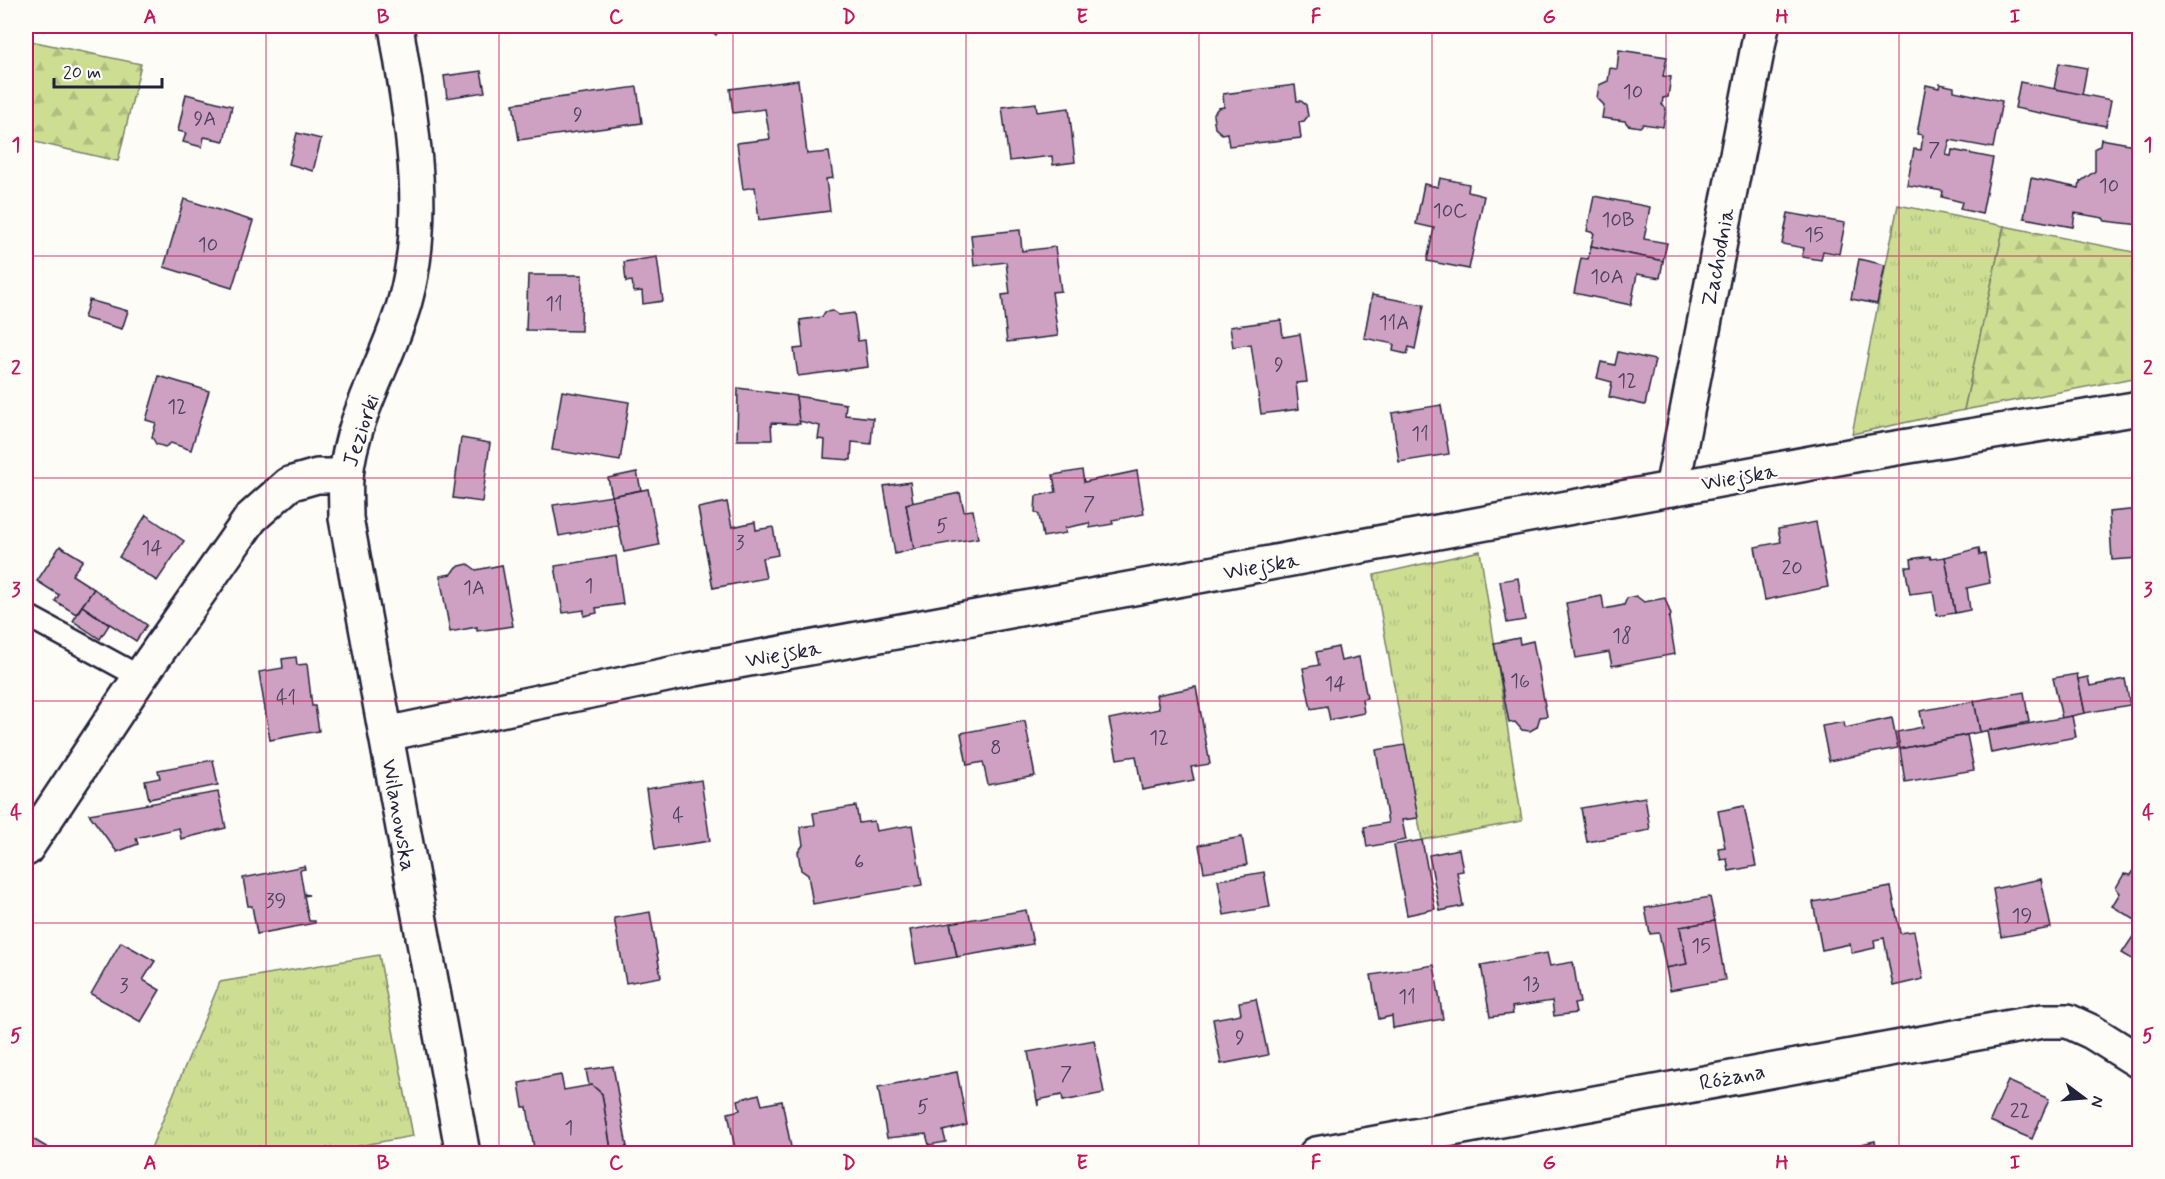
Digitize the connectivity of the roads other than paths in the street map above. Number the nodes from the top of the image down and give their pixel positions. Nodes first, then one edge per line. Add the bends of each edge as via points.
1 (396, 26) edge
2 (1762, 26) edge
3 (2139, 408) edge
4 (346, 476) junction
5 (1672, 489) junction
6 (26, 615) edge
7 (140, 677) junction
8 (386, 734) junction
9 (26, 849) edge
10 (2139, 1062) edge
11 (463, 1154) edge
12 (1316, 1154) edge

1 - 4 street, Jeziorki via 414,140 416,235 405,299 358,426
2 - 5 street, Zachodnia
3 - 5 street, Wiejska
4 - 7 street, Jeziorki via 317,476 289,484 270,498 251,518
4 - 8 street, Wilanowska via 346,518
5 - 8 street, Wiejska via 695,669
6 - 7 lane
7 - 9 street, Jeziorki
8 - 11 street, Wilanowska
10 - 12 street, Różana via 2068,1021 2043,1021

